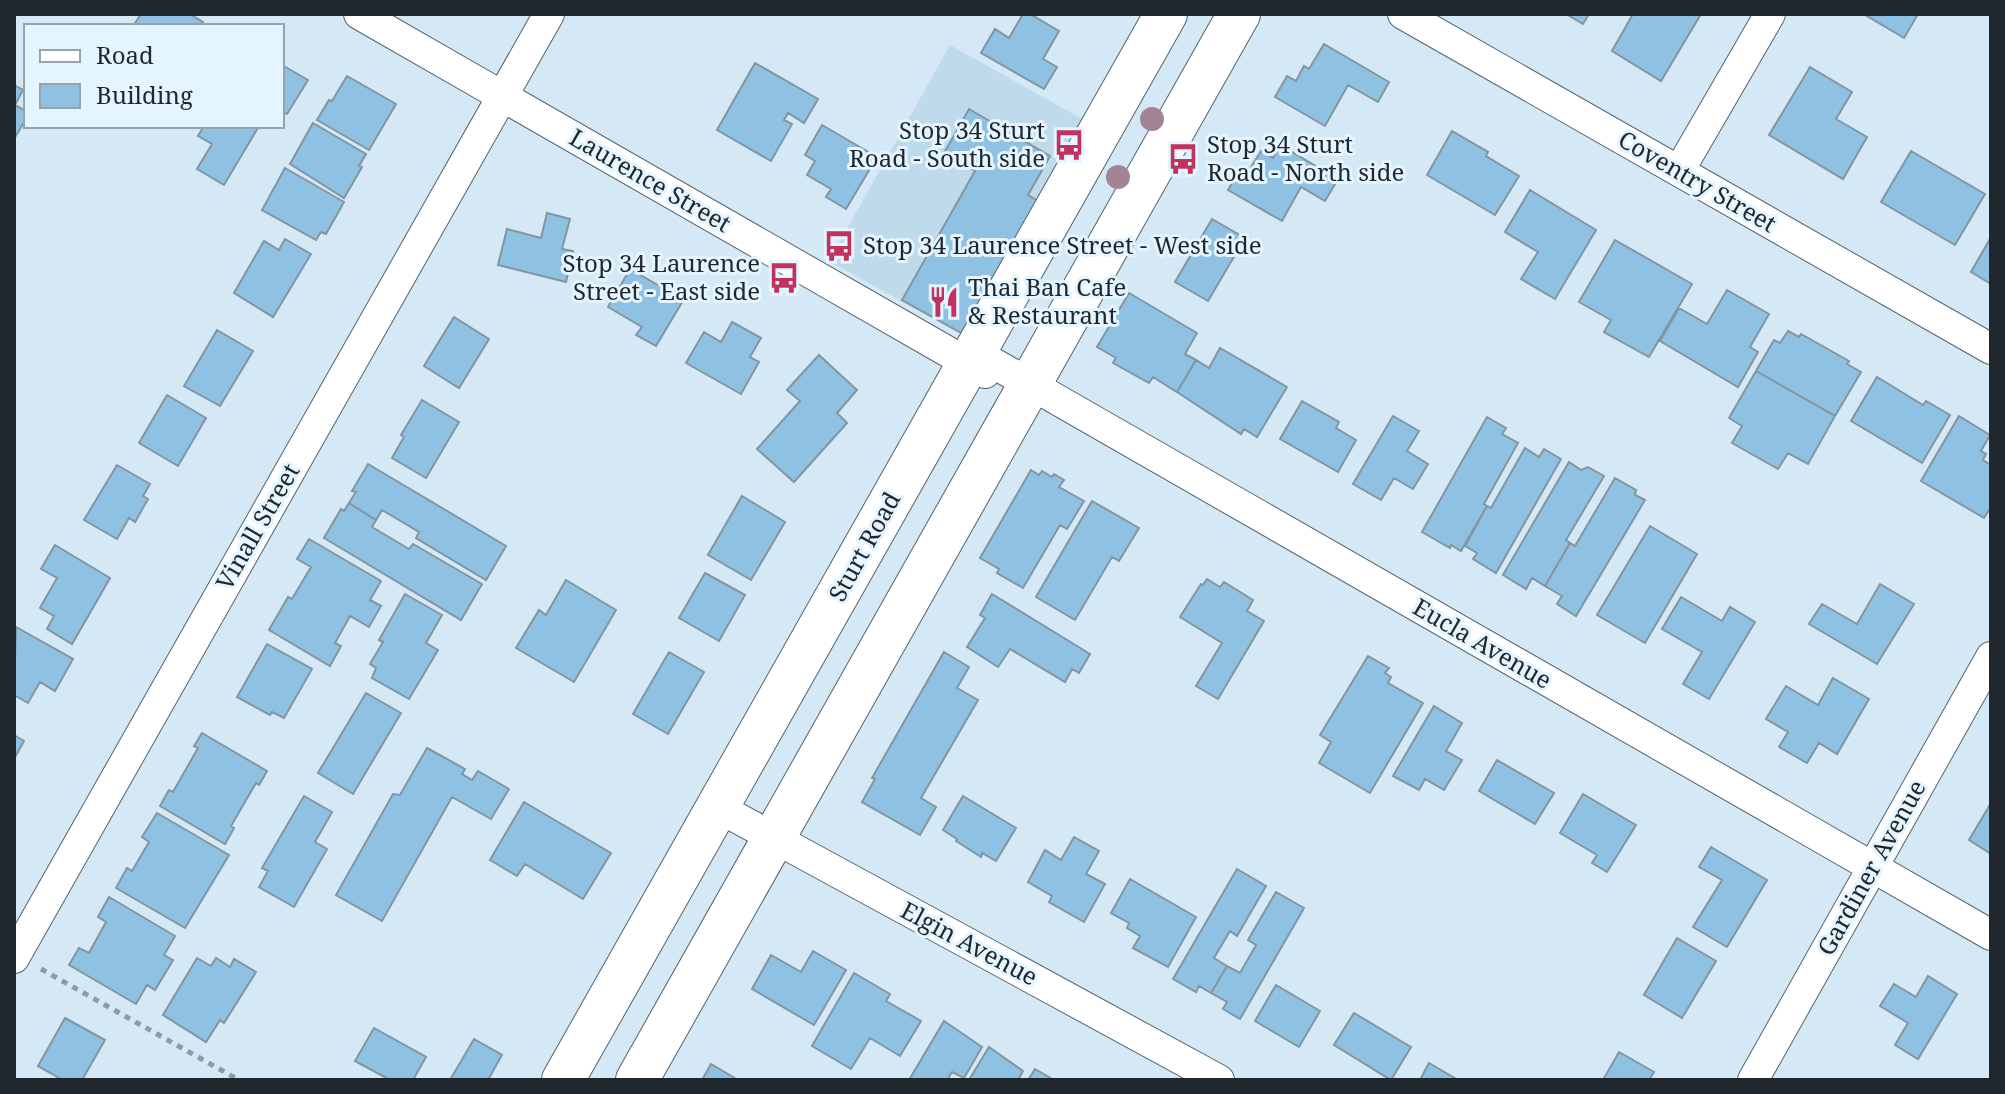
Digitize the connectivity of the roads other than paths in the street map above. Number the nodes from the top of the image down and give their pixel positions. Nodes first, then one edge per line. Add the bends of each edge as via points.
1 (359, 14) edge
2 (549, 14) edge
3 (1166, 14) edge
4 (1239, 14) edge
5 (1403, 14) edge
6 (1770, 14) edge
7 (503, 96) junction
8 (1679, 171) junction
9 (1991, 349) edge
10 (971, 358) junction
11 (1027, 390) junction
12 (1991, 657) edge
13 (719, 808) junction
14 (774, 839) junction
15 (1872, 868) junction
16 (1991, 935) edge
17 (15, 956) edge
18 (563, 1080) edge
19 (637, 1080) edge
20 (1219, 1080) edge
21 (1753, 1080) edge

1 - 7 street, Laurence Street
2 - 7 street, Vinall Street
3 - 10 main road, Sturt Road
4 - 11 main road
5 - 8 street, Coventry Street
6 - 8 street
7 - 10 street, Laurence Street
7 - 17 street, Vinall Street
8 - 9 street, Coventry Street
10 - 11 street, Laurence Street
10 - 13 main road, Sturt Road
11 - 14 main road
11 - 15 street, Eucla Avenue
12 - 15 street, Gardiner Avenue
13 - 14 street, Elgin Avenue
13 - 18 main road, Sturt Road
14 - 19 main road
14 - 20 street, Elgin Avenue
15 - 16 street, Eucla Avenue
15 - 21 street, Gardiner Avenue

